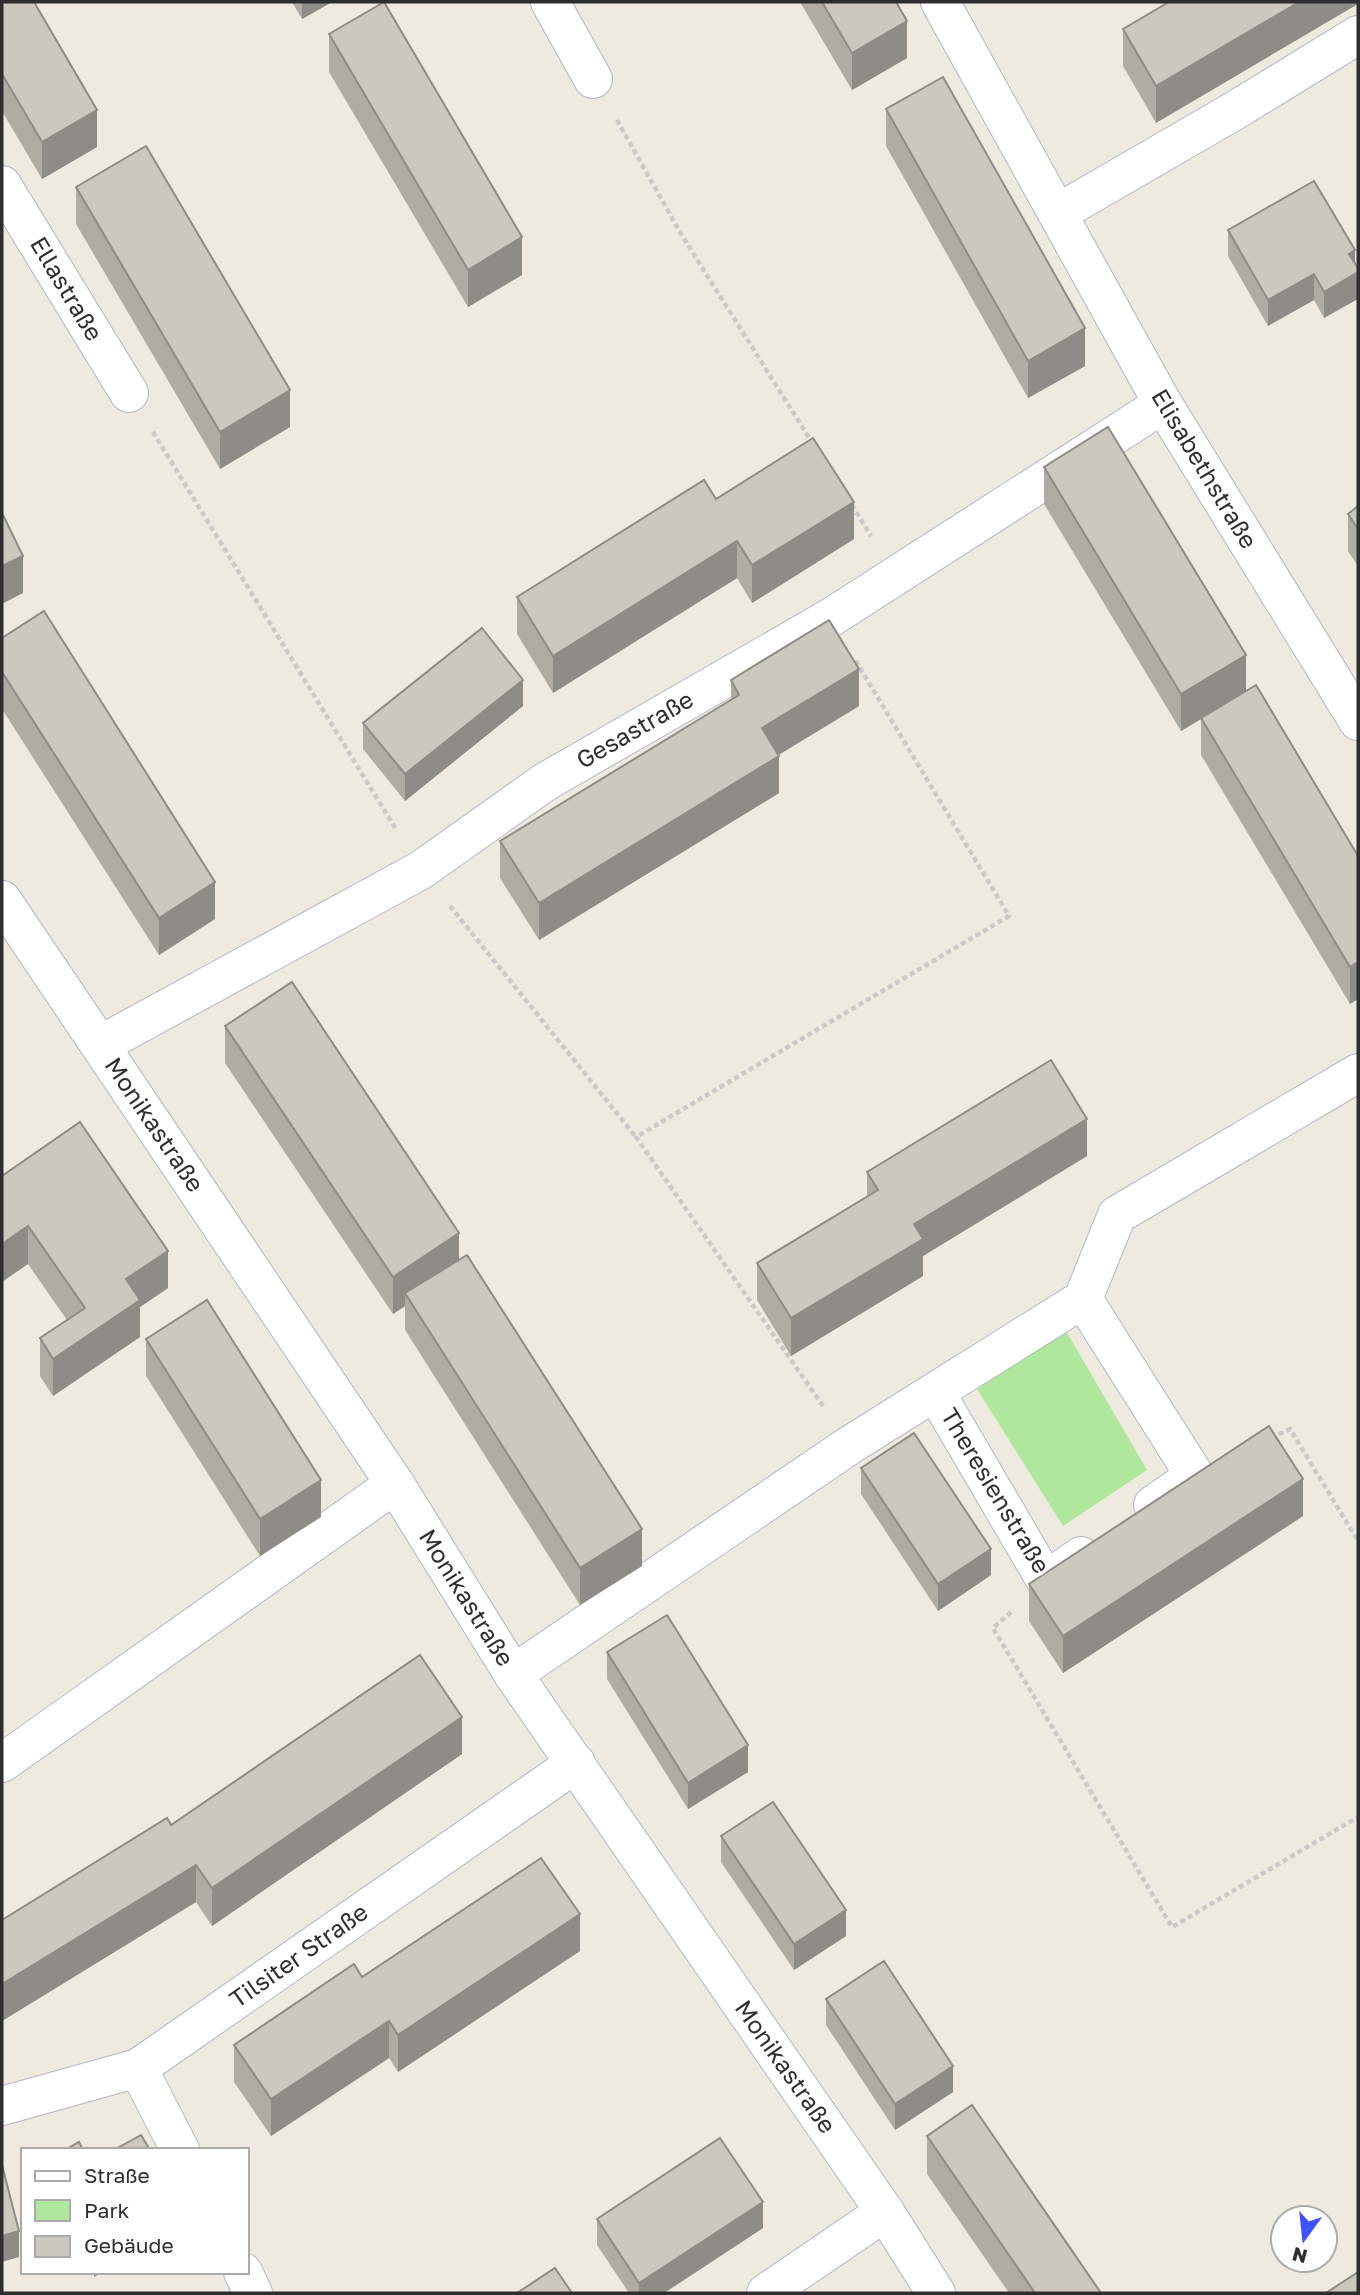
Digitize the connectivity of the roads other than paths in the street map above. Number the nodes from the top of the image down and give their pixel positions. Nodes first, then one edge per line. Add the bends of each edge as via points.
1 (550, 2) edge
2 (940, 2) edge
3 (1358, 35) edge
4 (593, 79) road end
5 (2, 185) edge
6 (1058, 213) junction
7 (129, 393) road end
8 (1163, 404) junction
9 (1358, 721) edge
10 (2, 900) edge
11 (100, 1045) junction
12 (1358, 1073) edge
13 (1083, 1299) junction
14 (936, 1393) junction
15 (395, 1483) junction
16 (513, 1674) junction
17 (2, 1763) edge
18 (576, 1763) junction
19 (138, 2068) junction
20 (2, 2106) edge
21 (179, 2148) edge
22 (885, 2212) junction
23 (244, 2274) edge
24 (253, 2293) edge
25 (766, 2293) edge
26 (936, 2293) edge

1 - 4 street
2 - 6 street, Elisabethstraße
3 - 6 street
5 - 7 street, Ellastraße
6 - 8 street, Elisabethstraße
8 - 9 street, Elisabethstraße
8 - 11 street, Gesastraße via 830,618 545,782 421,870
10 - 11 street, Monikastraße
11 - 15 street, Monikastraße
12 - 13 street via 1117,1214
13 - 14 street, Theresienstraße
13 - 14 street, Theresienstraße via 1195,1476 1046,1581
14 - 16 street, Theresienstraße via 850,1445
15 - 16 street, Monikastraße
15 - 17 street
16 - 18 street, Monikastraße
18 - 19 street, Tilsiter Straße
18 - 22 street, Monikastraße
19 - 20 street, Tilsiter Straße
19 - 21 street
22 - 25 street
22 - 26 street, Monikastraße
23 - 24 street

